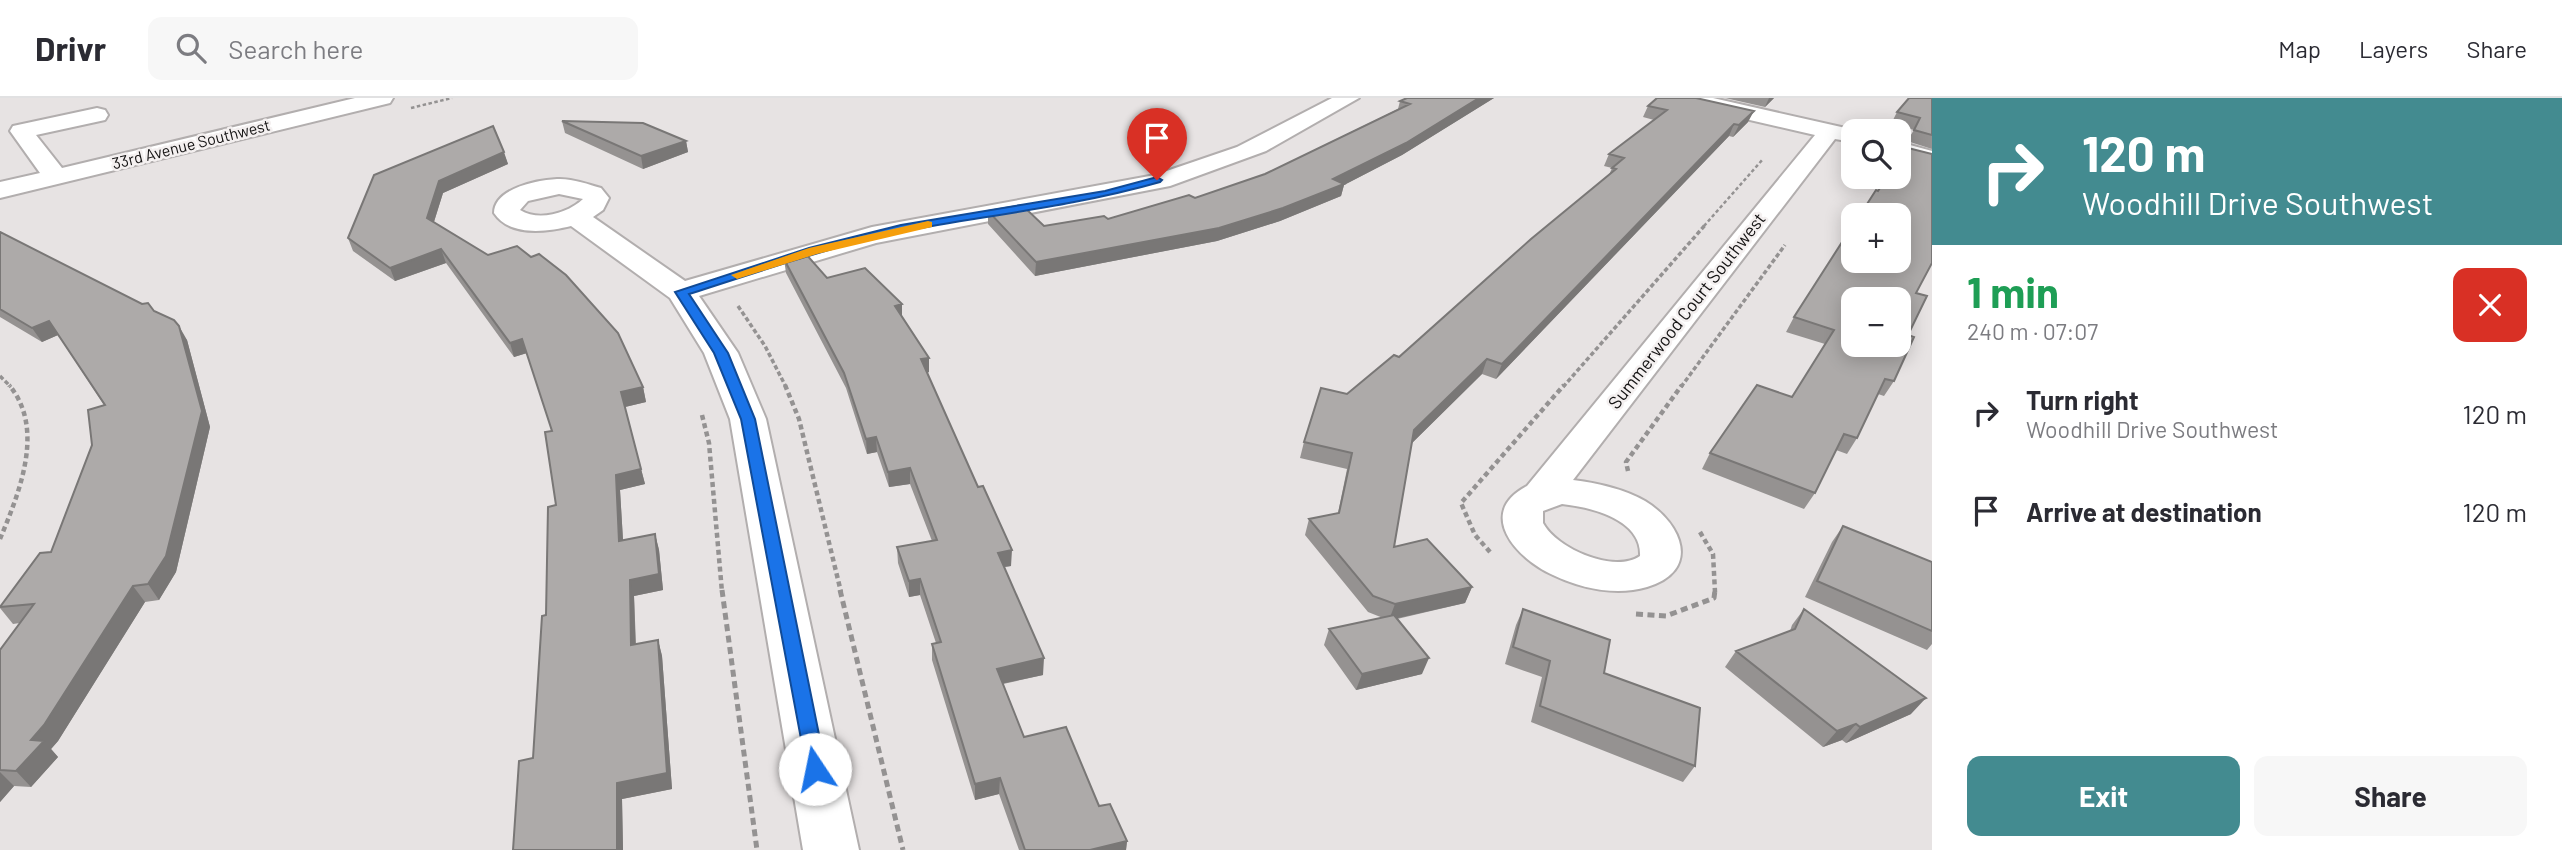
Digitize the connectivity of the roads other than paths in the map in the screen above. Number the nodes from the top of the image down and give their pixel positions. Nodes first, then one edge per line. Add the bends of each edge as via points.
1 (382, 98) edge
2 (1348, 98) edge
3 (1684, 98) edge
4 (97, 115) dead end
5 (1841, 134) edge
6 (1841, 135) edge
7 (1911, 153) edge
8 (1932, 159) edge
9 (56, 177) junction
10 (0, 190) edge
11 (575, 216) dead end
12 (681, 292) junction
13 (1543, 492) dead end
14 (831, 850) edge

1 - 9 street, 33rd Avenue Southwest
2 - 12 street via 1244,153 1182,173 1106,194 901,229
3 - 5 street
4 - 9 street via 21,131
6 - 13 street, Summerwood Court Southwest
7 - 8 street
9 - 10 street, 33rd Avenue Southwest
11 - 12 street
12 - 14 street via 721,353 748,419

